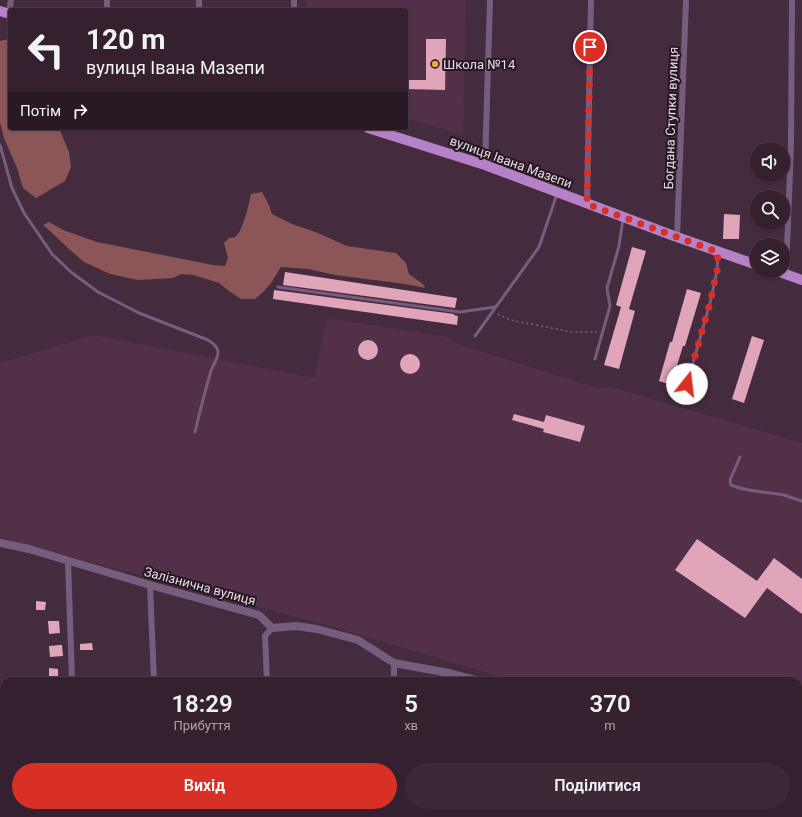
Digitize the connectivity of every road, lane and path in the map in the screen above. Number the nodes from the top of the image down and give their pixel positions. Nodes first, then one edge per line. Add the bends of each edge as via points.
1 (11, 0) edge
2 (490, 0) edge
3 (591, 0) edge
4 (686, 0) edge
5 (792, 0) edge
6 (6, 13) edge
7 (374, 130) edge
8 (0, 145) edge
9 (485, 166) junction
10 (557, 192) junction
11 (587, 204) junction
12 (623, 217) junction
13 (677, 237) junction
14 (784, 238) edge
15 (718, 252) junction
16 (750, 263) edge
17 (790, 276) edge
18 (802, 280) edge
19 (278, 287) dead end
20 (495, 308) junction
21 (492, 312) junction
22 (603, 332) junction
23 (475, 336) dead end
24 (595, 359) dead end
25 (687, 384) dead end
26 (195, 432) dead end
27 (740, 457) dead end
28 (802, 501) edge
29 (0, 543) edge
30 (68, 562) junction
31 (150, 585) junction
32 (272, 628) junction
33 (394, 663) junction
34 (72, 677) edge
35 (154, 677) edge
36 (267, 677) edge
37 (394, 677) edge
38 (464, 677) edge

1 - 6 street
2 - 9 street
3 - 11 street
4 - 13 street, Богдана Ступки вулиця
5 - 14 street via 791,147
7 - 9 main road, вулиця Івана Мазепи
8 - 26 lane via 12,188 24,213 52,254 70,272 98,292 139,313 216,345 219,351
9 - 10 main road, вулиця Івана Мазепи
10 - 11 main road, вулиця Івана Мазепи
10 - 20 lane via 539,247
11 - 12 main road, вулиця Івана Мазепи
12 - 13 main road, вулиця Івана Мазепи
12 - 22 lane via 619,246 607,288 610,306
13 - 15 main road, вулиця Івана Мазепи
15 - 16 main road, вулиця Івана Мазепи
15 - 25 lane via 710,303
17 - 18 main road
19 - 20 lane via 460,312
20 - 21 lane
21 - 22 path via 510,320 572,332
21 - 23 lane
22 - 24 lane
27 - 28 lane via 730,480 731,485
29 - 30 street, Залізнична вулиця via 29,549
30 - 31 street, Залізнична вулиця
30 - 34 street
31 - 32 street, Залізнична вулиця via 259,615
31 - 35 street
32 - 33 street via 296,626 358,640
32 - 36 street via 265,636
33 - 37 street
33 - 38 street

